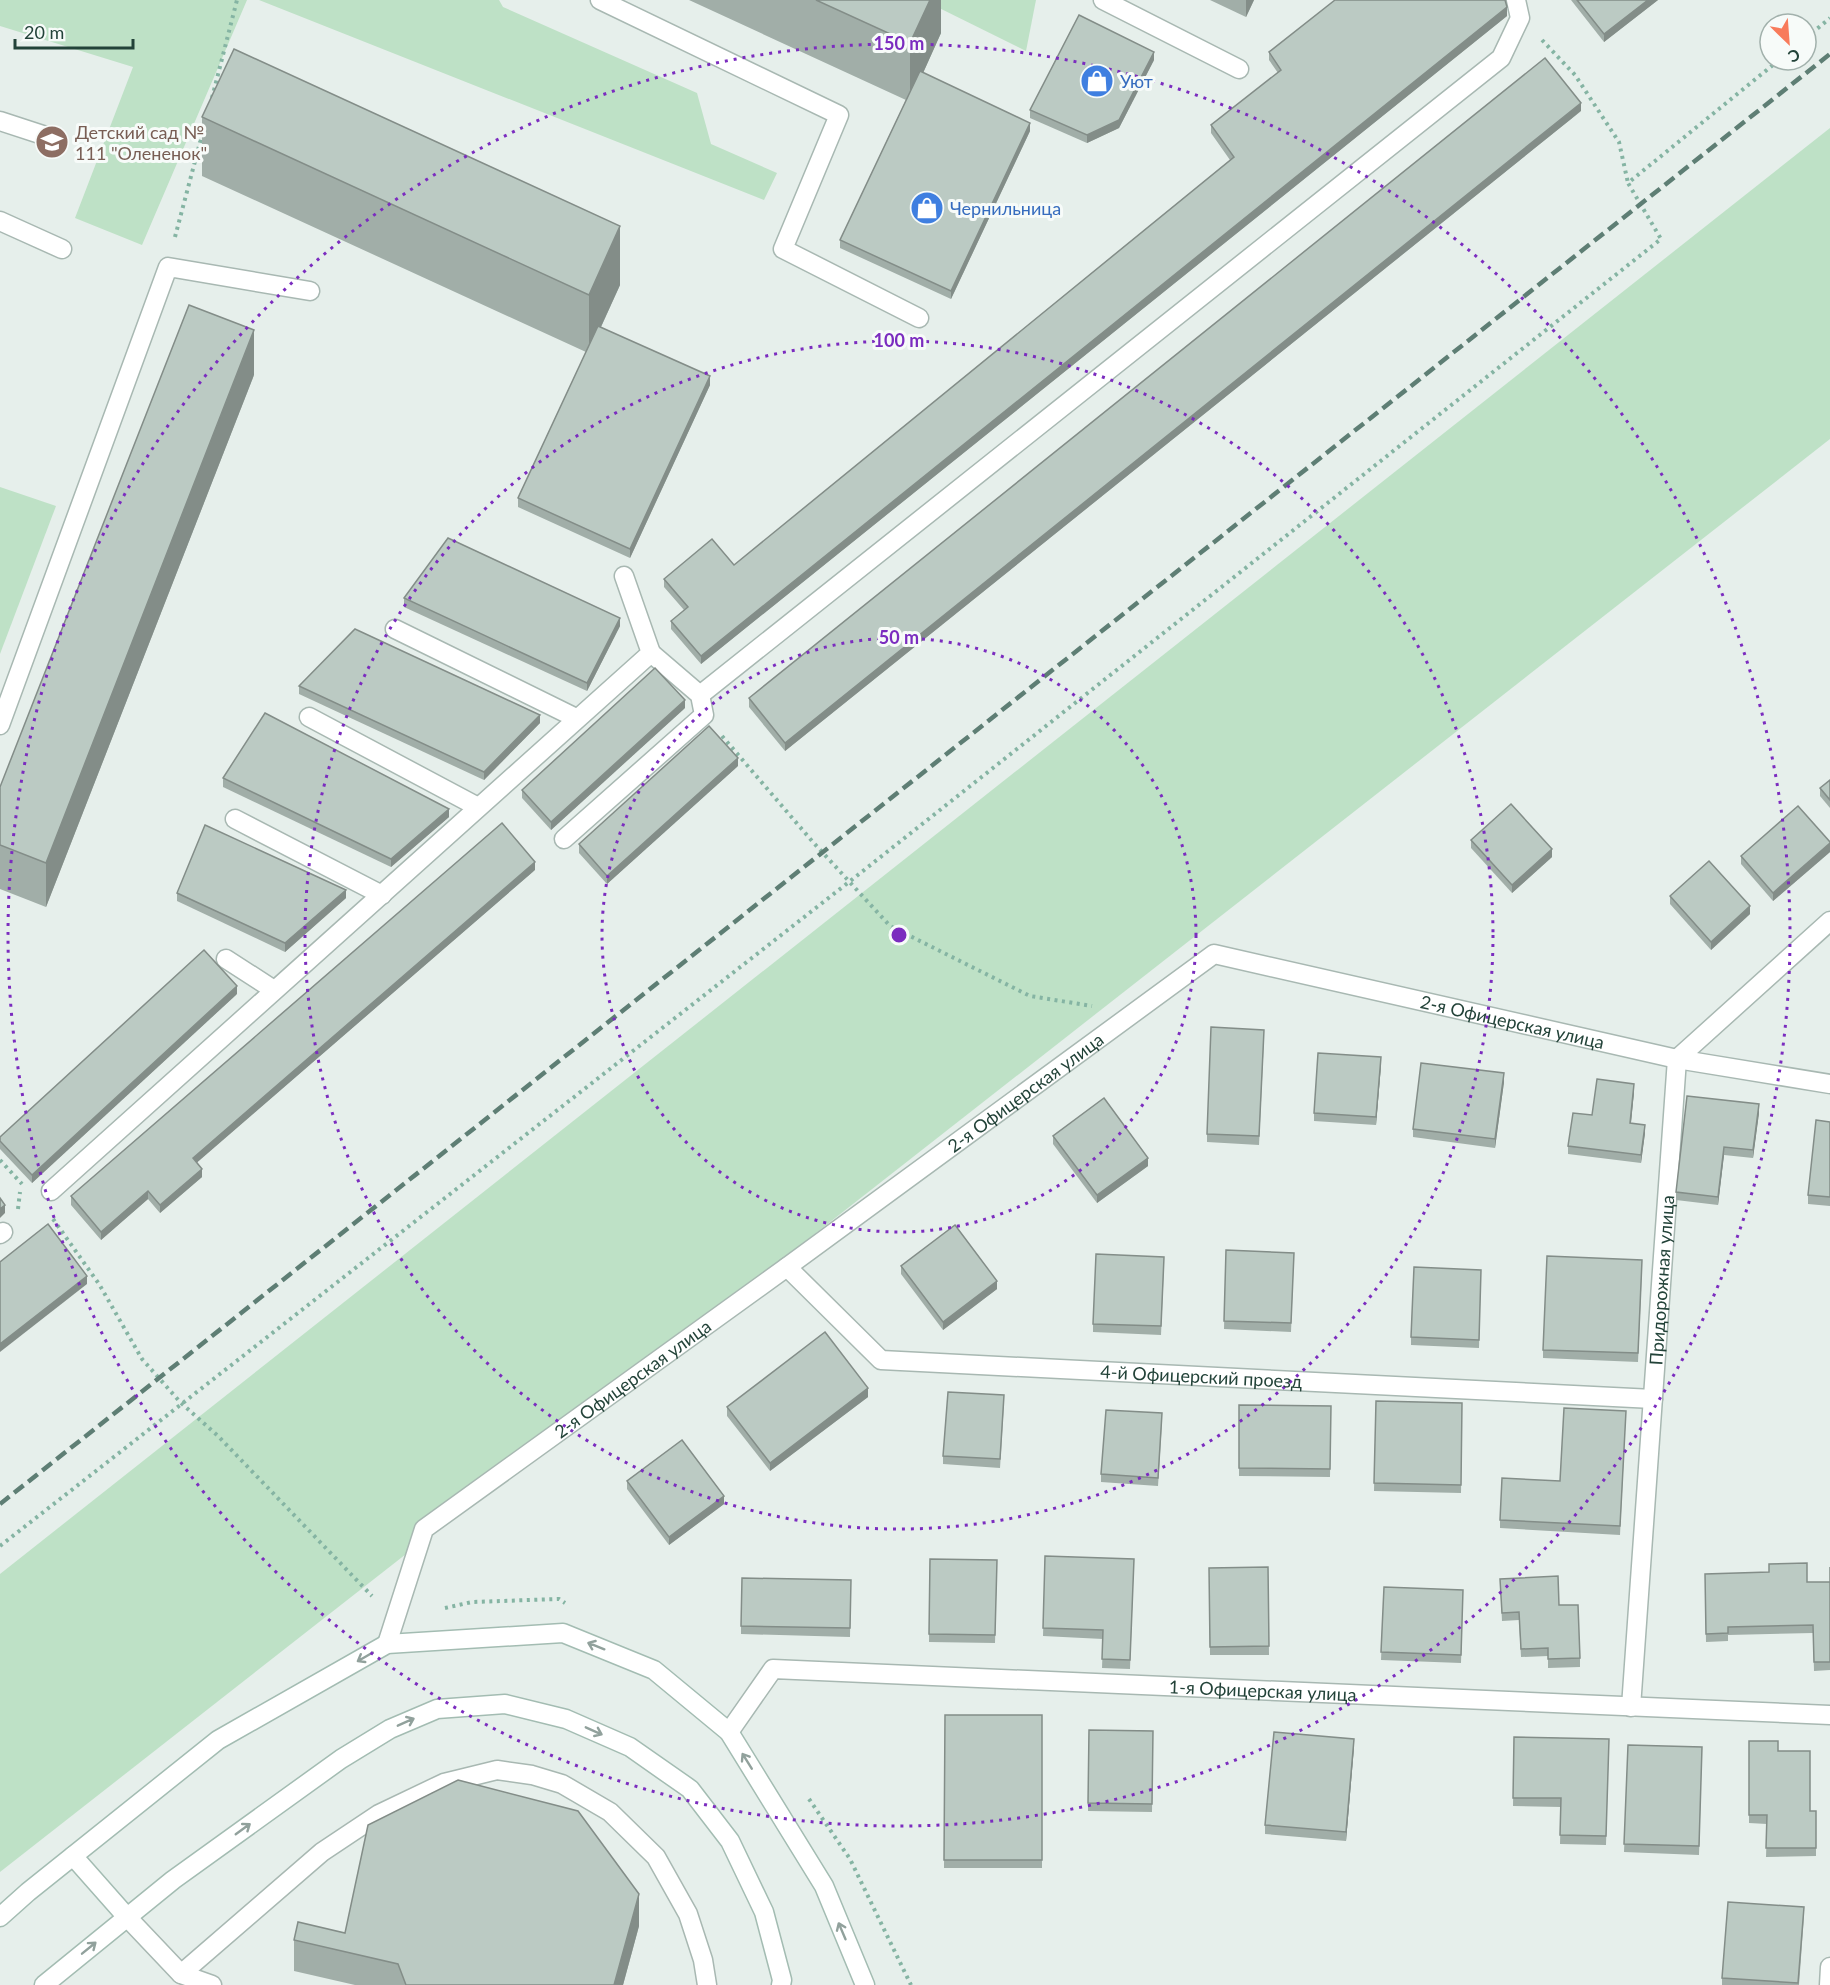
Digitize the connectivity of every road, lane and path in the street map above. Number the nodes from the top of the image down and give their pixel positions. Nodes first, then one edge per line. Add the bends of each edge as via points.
1 (237, 0) edge
2 (600, 0) edge
3 (1102, 0) edge
4 (1518, 9) edge
5 (1830, 18) edge
6 (1818, 28) edge
7 (1239, 69) dead end
8 (1764, 72) edge
9 (211, 100) edge
10 (0, 121) edge
11 (206, 122) edge
12 (52, 138) dead end
13 (1628, 183) junction
14 (0, 221) edge
15 (62, 249) dead end
16 (168, 267) junction
17 (310, 291) dead end
18 (919, 318) dead end
19 (624, 576) dead end
20 (395, 629) dead end
21 (651, 653) junction
22 (700, 695) junction
23 (704, 715) junction
24 (309, 717) dead end
25 (576, 718) junction
26 (0, 725) edge
27 (478, 807) junction
28 (235, 819) dead end
29 (564, 839) dead end
30 (849, 882) junction
31 (382, 894) junction
32 (1830, 921) edge
33 (226, 960) dead end
34 (274, 990) junction
35 (1134, 1012) junction
36 (1677, 1059) junction
37 (1830, 1084) edge
38 (0, 1160) edge
39 (27, 1190) dead end
40 (51, 1191) dead end
41 (52, 1217) dead end
42 (787, 1267) junction
43 (1653, 1399) junction
44 (181, 1403) junction
45 (0, 1546) edge
46 (395, 1619) junction
47 (387, 1644) junction
48 (1631, 1707) junction
49 (1830, 1715) edge
50 (729, 1732) junction
51 (73, 1856) junction
52 (126, 1916) junction
53 (0, 1917) edge
54 (1830, 1967) edge
55 (181, 1974) junction
56 (44, 1985) edge
57 (212, 1985) edge
58 (707, 1985) edge
59 (781, 1985) edge
60 (865, 1985) edge
61 (1829, 1985) edge

1 - 9 path
2 - 18 street via 839,115 783,249
3 - 7 street
4 - 13 path via 1575,75 1619,142
4 - 22 street via 1501,58
5 - 6 path
8 - 13 path
10 - 12 street
11 - 16 path
13 - 30 path via 1661,238
14 - 15 street
16 - 17 street
16 - 26 street
19 - 21 street
20 - 25 street
21 - 22 street
21 - 25 street
22 - 23 street
23 - 29 street
23 - 30 path
24 - 27 street
25 - 27 street
27 - 31 street
28 - 31 street
30 - 35 path via 890,926 1030,996
30 - 44 path
31 - 34 street
32 - 36 street
33 - 34 street
34 - 40 street
35 - 36 street, 2-я Офицерская улица via 1214,954
35 - 42 street, 2-я Офицерская улица
36 - 37 street, 2-я Офицерская улица
36 - 43 street, Придорожная улица
38 - 39 path
41 - 44 path via 99,1284 142,1359
42 - 43 street, 4-й Офицерский проезд via 881,1360
42 - 46 street, 2-я Офицерская улица via 424,1529
43 - 48 street, Придорожная улица
44 - 45 path
44 - 46 path via 218,1436
46 - 47 street, 2-я Офицерская улица
50 -> 47 street via 654,1670 563,1633
47 -> 51 street via 218,1740
48 - 49 street, 1-я Офицерская улица
48 - 50 street, 1-я Офицерская улица via 773,1669
60 -> 50 street via 824,1886
51 - 52 street
51 - 53 street
52 - 55 street
56 -> 52 street
52 -> 59 street via 341,1759 390,1729 437,1709 505,1704 566,1719 630,1747 690,1789 730,1841 764,1912
54 - 61 street
55 - 57 street
55 - 58 street via 322,1852 380,1814 444,1783 497,1770 562,1784 610,1812 656,1857 688,1914

